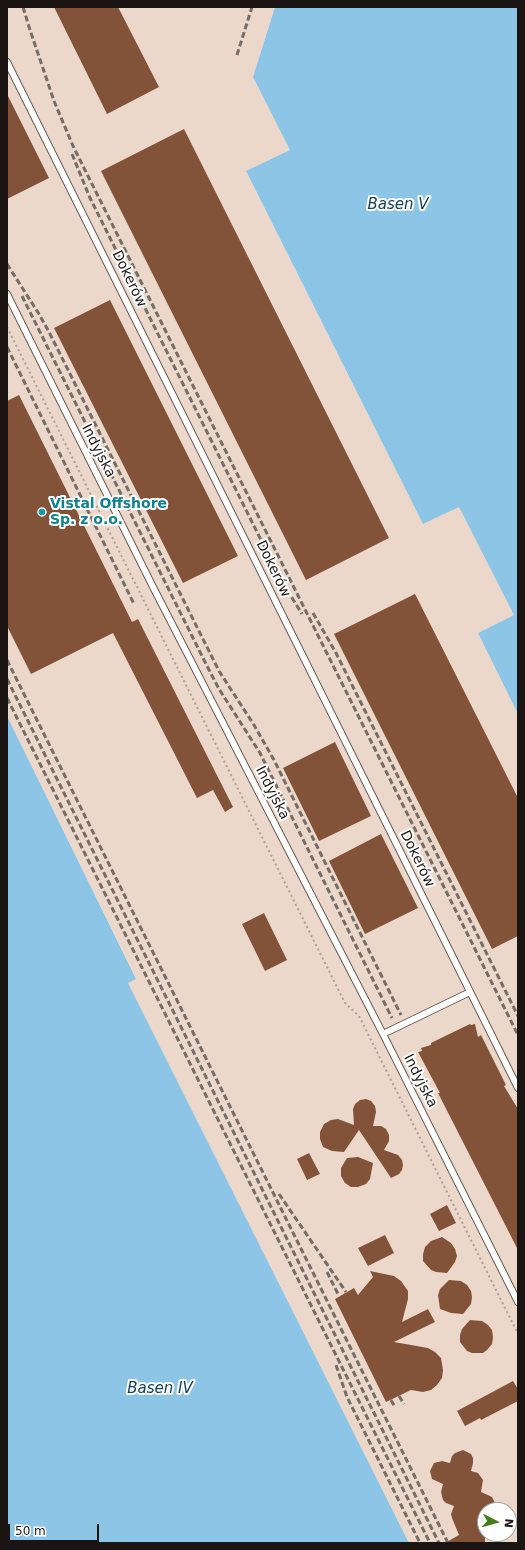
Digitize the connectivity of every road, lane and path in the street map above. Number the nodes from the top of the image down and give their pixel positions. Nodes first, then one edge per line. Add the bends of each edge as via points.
1 (7, 62) edge
2 (7, 294) edge
3 (7, 327) edge
4 (470, 992) junction
5 (383, 1034) junction
6 (518, 1088) edge
7 (518, 1302) edge
8 (518, 1334) edge

1 - 4 lane, Dokerów
2 - 5 lane, Indyjska via 156,594
3 - 8 path via 341,996 359,1016
4 - 5 lane
4 - 6 lane, Dokerów
5 - 7 lane, Indyjska

